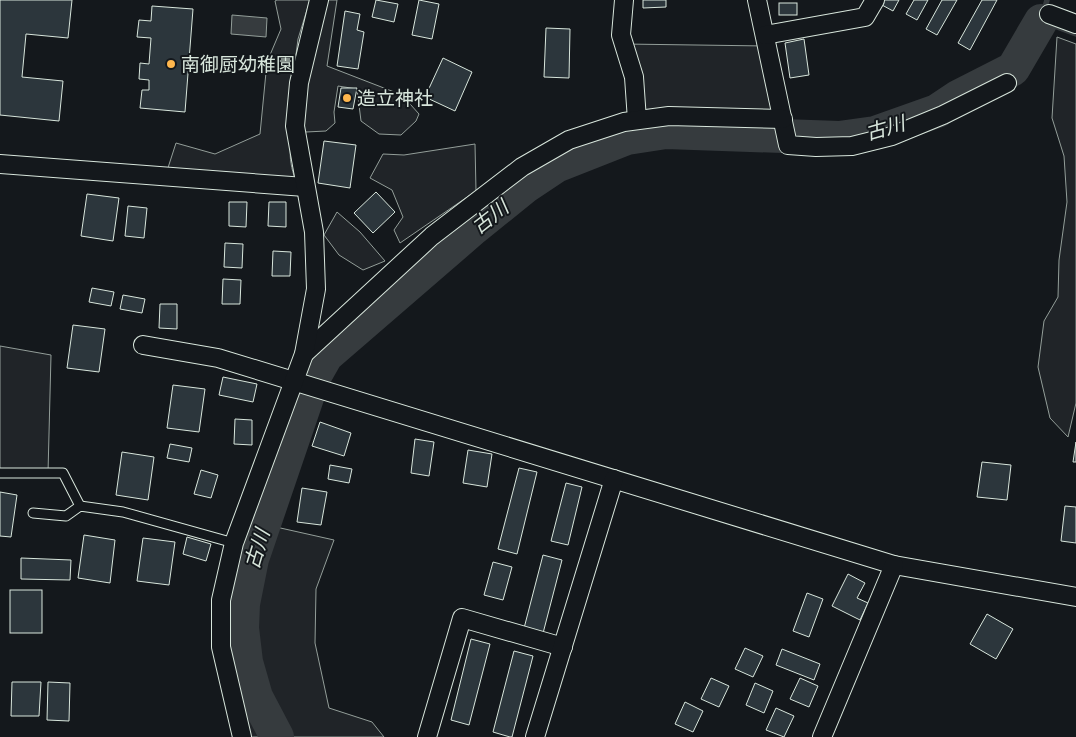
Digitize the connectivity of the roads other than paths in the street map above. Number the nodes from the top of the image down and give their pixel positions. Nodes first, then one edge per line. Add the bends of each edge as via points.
1 (319, 0) edge
2 (624, 0) edge
3 (757, 0) edge
4 (875, 0) edge
5 (1049, 14) dead end
6 (1076, 24) edge
7 (765, 35) junction
8 (1007, 83) dead end
9 (783, 119) junction
10 (636, 120) junction
11 (0, 164) edge
12 (305, 187) junction
13 (143, 345) dead end
14 (304, 354) junction
15 (294, 381) junction
16 (0, 473) edge
17 (614, 479) junction
18 (80, 506) junction
19 (33, 513) dead end
20 (234, 543) junction
21 (894, 565) junction
22 (1076, 597) edge
23 (563, 647) junction
24 (242, 737) edge
25 (427, 737) edge
26 (535, 737) edge
27 (822, 737) edge

1 - 12 street via 299,83 295,126
2 - 10 street via 621,35 634,77
3 - 7 street
4 - 7 street via 865,17
5 - 6 street
7 - 9 street
8 - 9 street via 943,116 892,136 852,146 788,145
9 - 10 street via 668,116
10 - 14 street via 569,140 522,167 432,236
11 - 12 street
12 - 14 street via 314,232 316,289
13 - 15 street via 218,358
14 - 15 street
15 - 17 street
15 - 20 street
16 - 18 lane via 63,473
17 - 21 street
17 - 23 street
18 - 19 lane via 66,516
18 - 20 lane via 123,512
20 - 24 street via 221,600 221,647
21 - 22 street
21 - 27 street
23 - 25 street via 462,618
23 - 26 street

